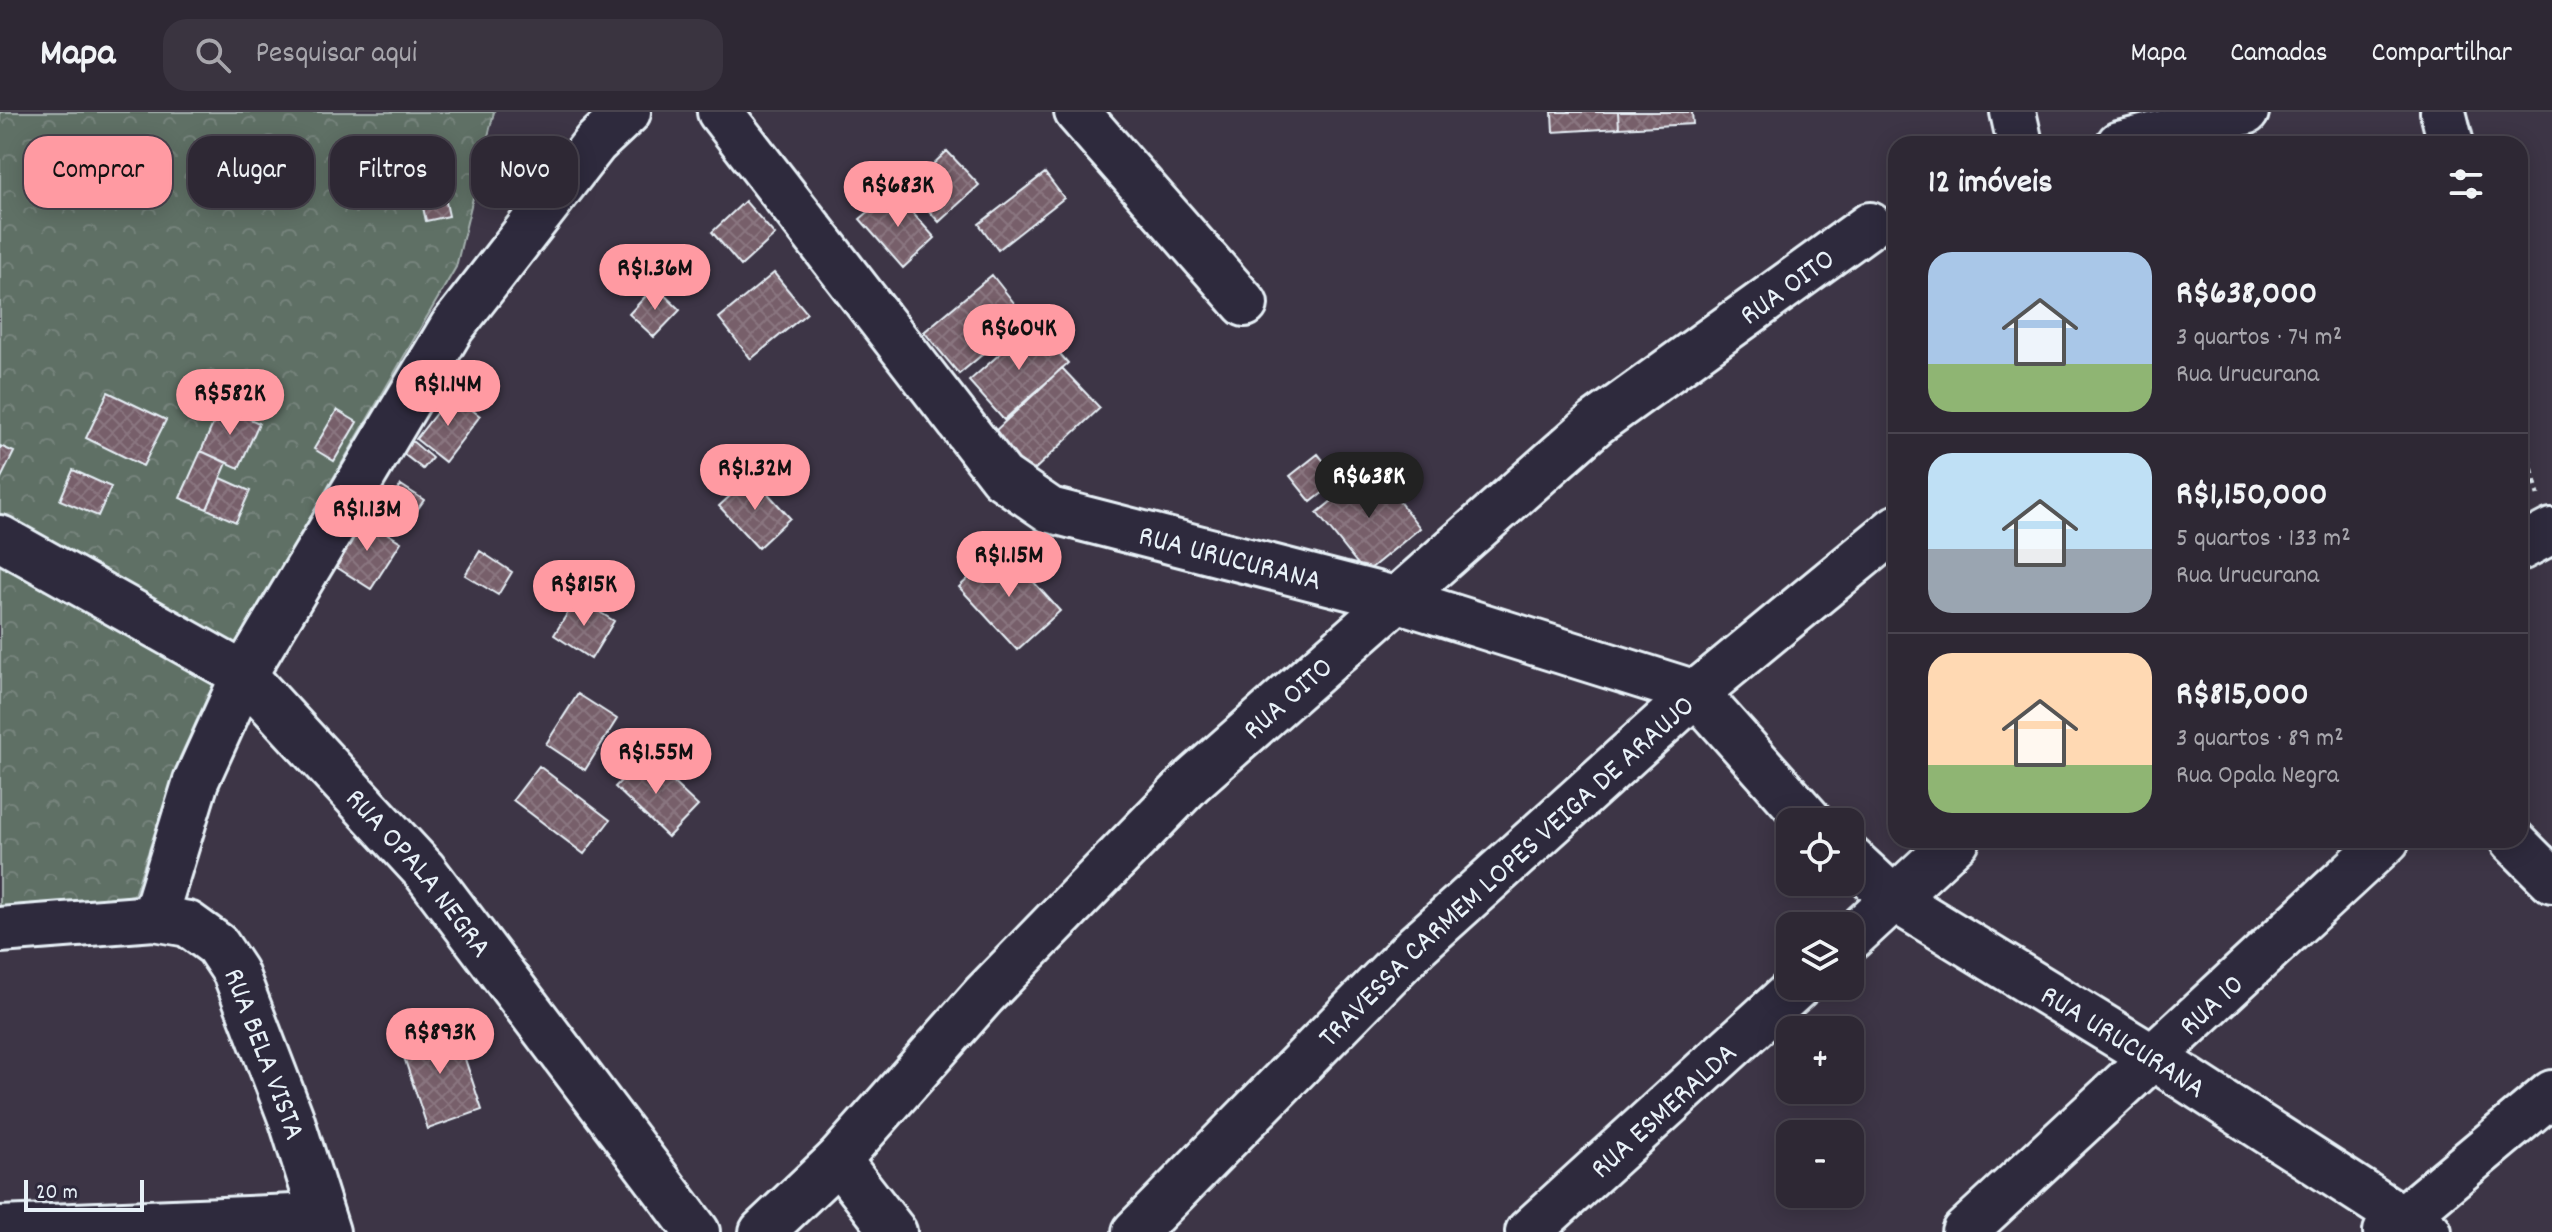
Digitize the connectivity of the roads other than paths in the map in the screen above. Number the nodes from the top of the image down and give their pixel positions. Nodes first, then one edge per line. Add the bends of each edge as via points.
1 (628, 112) edge
2 (720, 112) edge
3 (1077, 112) edge
4 (2013, 112) edge
5 (2246, 112) edge
6 (2443, 112) edge
7 (2018, 136) edge
8 (2151, 136) edge
9 (2449, 136) edge
10 (1870, 225) dead end
11 (1245, 304) dead end
12 (1888, 535) edge
13 (0, 538) edge
14 (1399, 600) junction
15 (244, 675) junction
16 (1696, 693) junction
17 (1799, 808) edge
18 (1948, 848) edge
19 (2378, 848) edge
20 (1864, 871) edge
21 (1894, 899) junction
22 (154, 918) junction
23 (1864, 926) edge
24 (0, 930) edge
25 (1783, 1000) edge
26 (2154, 1058) junction
27 (2552, 1093) edge
28 (838, 1160) junction
29 (323, 1224) edge
30 (2406, 1227) edge
31 (0, 1229) edge
32 (697, 1232) edge
33 (762, 1232) edge
34 (894, 1232) edge
35 (1135, 1232) edge
36 (1528, 1232) edge
37 (1964, 1232) edge

1 - 15 street via 595,143 452,327
2 - 14 street, RUA URUCURANA via 1002,477 1021,493 1050,510
3 - 11 street
4 - 7 street
5 - 8 street
6 - 9 street
10 - 14 street, RUA OITO via 1596,423
12 - 16 street, TRAVESSA CARMEM LOPES VEIGA DE ARAUJO
13 - 15 street, RUA OPALA NEGRA
14 - 16 street, RUA URUCURANA
14 - 28 street, RUA OITO via 1191,782 984,995
15 - 22 street via 196,781
15 - 32 street, RUA OPALA NEGRA via 424,870
16 - 17 street
16 - 35 street, TRAVESSA CARMEM LOPES VEIGA DE ARAUJO via 1417,945
18 - 21 street
19 - 26 street, RUA 10
20 - 21 street, RUA URUCURANA
21 - 23 street
21 - 26 street, RUA URUCURANA
22 - 24 street
22 - 29 street, RUA BELA VISTA via 188,924 217,945 235,972 291,1118
25 - 36 street, RUA ESMERALDA
26 - 30 street, RUA URUCURANA
26 - 37 street, RUA 10
27 - 30 street
28 - 33 street, RUA OITO
28 - 34 street
29 - 31 street

